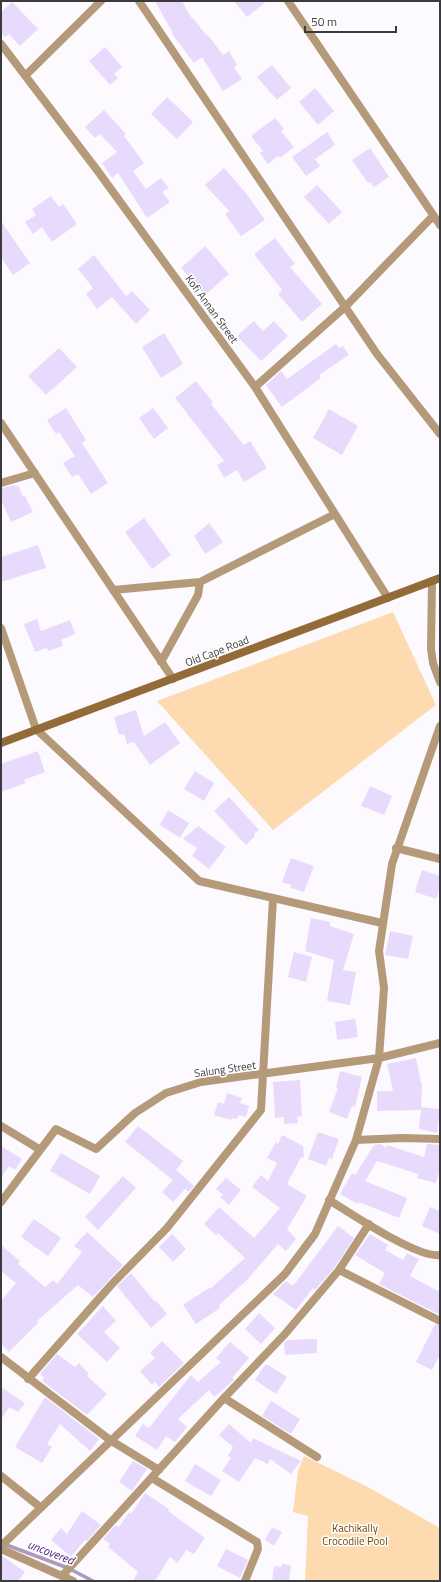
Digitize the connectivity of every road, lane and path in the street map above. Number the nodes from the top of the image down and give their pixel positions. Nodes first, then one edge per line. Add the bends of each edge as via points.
1 (101, 1) edge
2 (139, 1) edge
3 (288, 1) edge
4 (1, 44) edge
5 (26, 75) junction
6 (432, 216) junction
7 (440, 225) edge
8 (344, 307) junction
9 (254, 387) junction
10 (1, 423) edge
11 (440, 434) edge
12 (35, 473) junction
13 (1, 483) edge
14 (335, 514) junction
15 (440, 578) edge
16 (432, 581) junction
17 (200, 582) junction
18 (113, 590) junction
19 (388, 598) junction
20 (1, 628) edge
21 (161, 662) junction
22 (173, 679) junction
23 (440, 682) edge
24 (440, 726) edge
25 (36, 729) junction
26 (1, 743) edge
27 (396, 848) junction
28 (440, 859) edge
29 (273, 898) junction
30 (382, 923) junction
31 (440, 1043) edge
32 (379, 1058) junction
33 (263, 1075) junction
34 (1, 1126) edge
35 (440, 1139) edge
36 (356, 1140) junction
37 (39, 1149) junction
38 (329, 1200) junction
39 (1, 1202) edge
40 (369, 1224) junction
41 (440, 1255) edge
42 (339, 1270) junction
43 (440, 1322) edge
44 (1, 1358) edge
45 (28, 1379) junction
46 (224, 1398) junction
47 (110, 1440) junction
48 (317, 1456) dead end
49 (159, 1470) junction
50 (1, 1476) edge
51 (152, 1478) junction
52 (40, 1507) junction
53 (1, 1546) edge
54 (1, 1550) edge
55 (62, 1576) junction
56 (73, 1581) edge
57 (245, 1581) edge

1 - 5 street
2 - 8 street
3 - 6 street
4 - 5 street, Kofi Annan Street
5 - 9 street, Kofi Annan Street
6 - 7 street
6 - 8 street
8 - 9 street
8 - 11 street via 377,354
9 - 14 street, Kofi Annan Street
10 - 12 street
12 - 13 street
12 - 18 street
14 - 17 street
14 - 19 street, Kofi Annan Street
15 - 16 street, Old Cape Road
16 - 19 street, Old Cape Road
16 - 23 street via 431,648
17 - 18 street
17 - 21 street via 198,595
18 - 21 street
19 - 22 street, Old Cape Road
20 - 25 street
21 - 22 street
22 - 25 street, Old Cape Road
24 - 27 street
25 - 26 street, Old Cape Road
25 - 29 street via 199,881
27 - 28 street
27 - 30 street
29 - 30 street
29 - 33 street
30 - 32 street via 379,952 384,988
31 - 32 street, Salung Street
32 - 33 street, Salung Street
32 - 36 street
33 - 37 street, Salung Street via 201,1082 166,1093 135,1114 96,1149 56,1129
33 - 45 street via 261,1110 217,1168 167,1228 112,1284
34 - 37 street
35 - 36 street
36 - 38 street
37 - 39 street, Salung Street
38 - 40 street
38 - 47 street via 315,1234 285,1274
40 - 41 street via 409,1247 426,1254
40 - 42 street
42 - 43 street
42 - 46 street via 285,1334
44 - 45 street
45 - 47 street
46 - 48 street
46 - 49 street
47 - 49 street
47 - 52 street
49 - 51 street
50 - 52 street
51 - 55 street
51 - 57 street via 257,1542 258,1549
52 - 53 street
54 - 55 street
55 - 56 street

